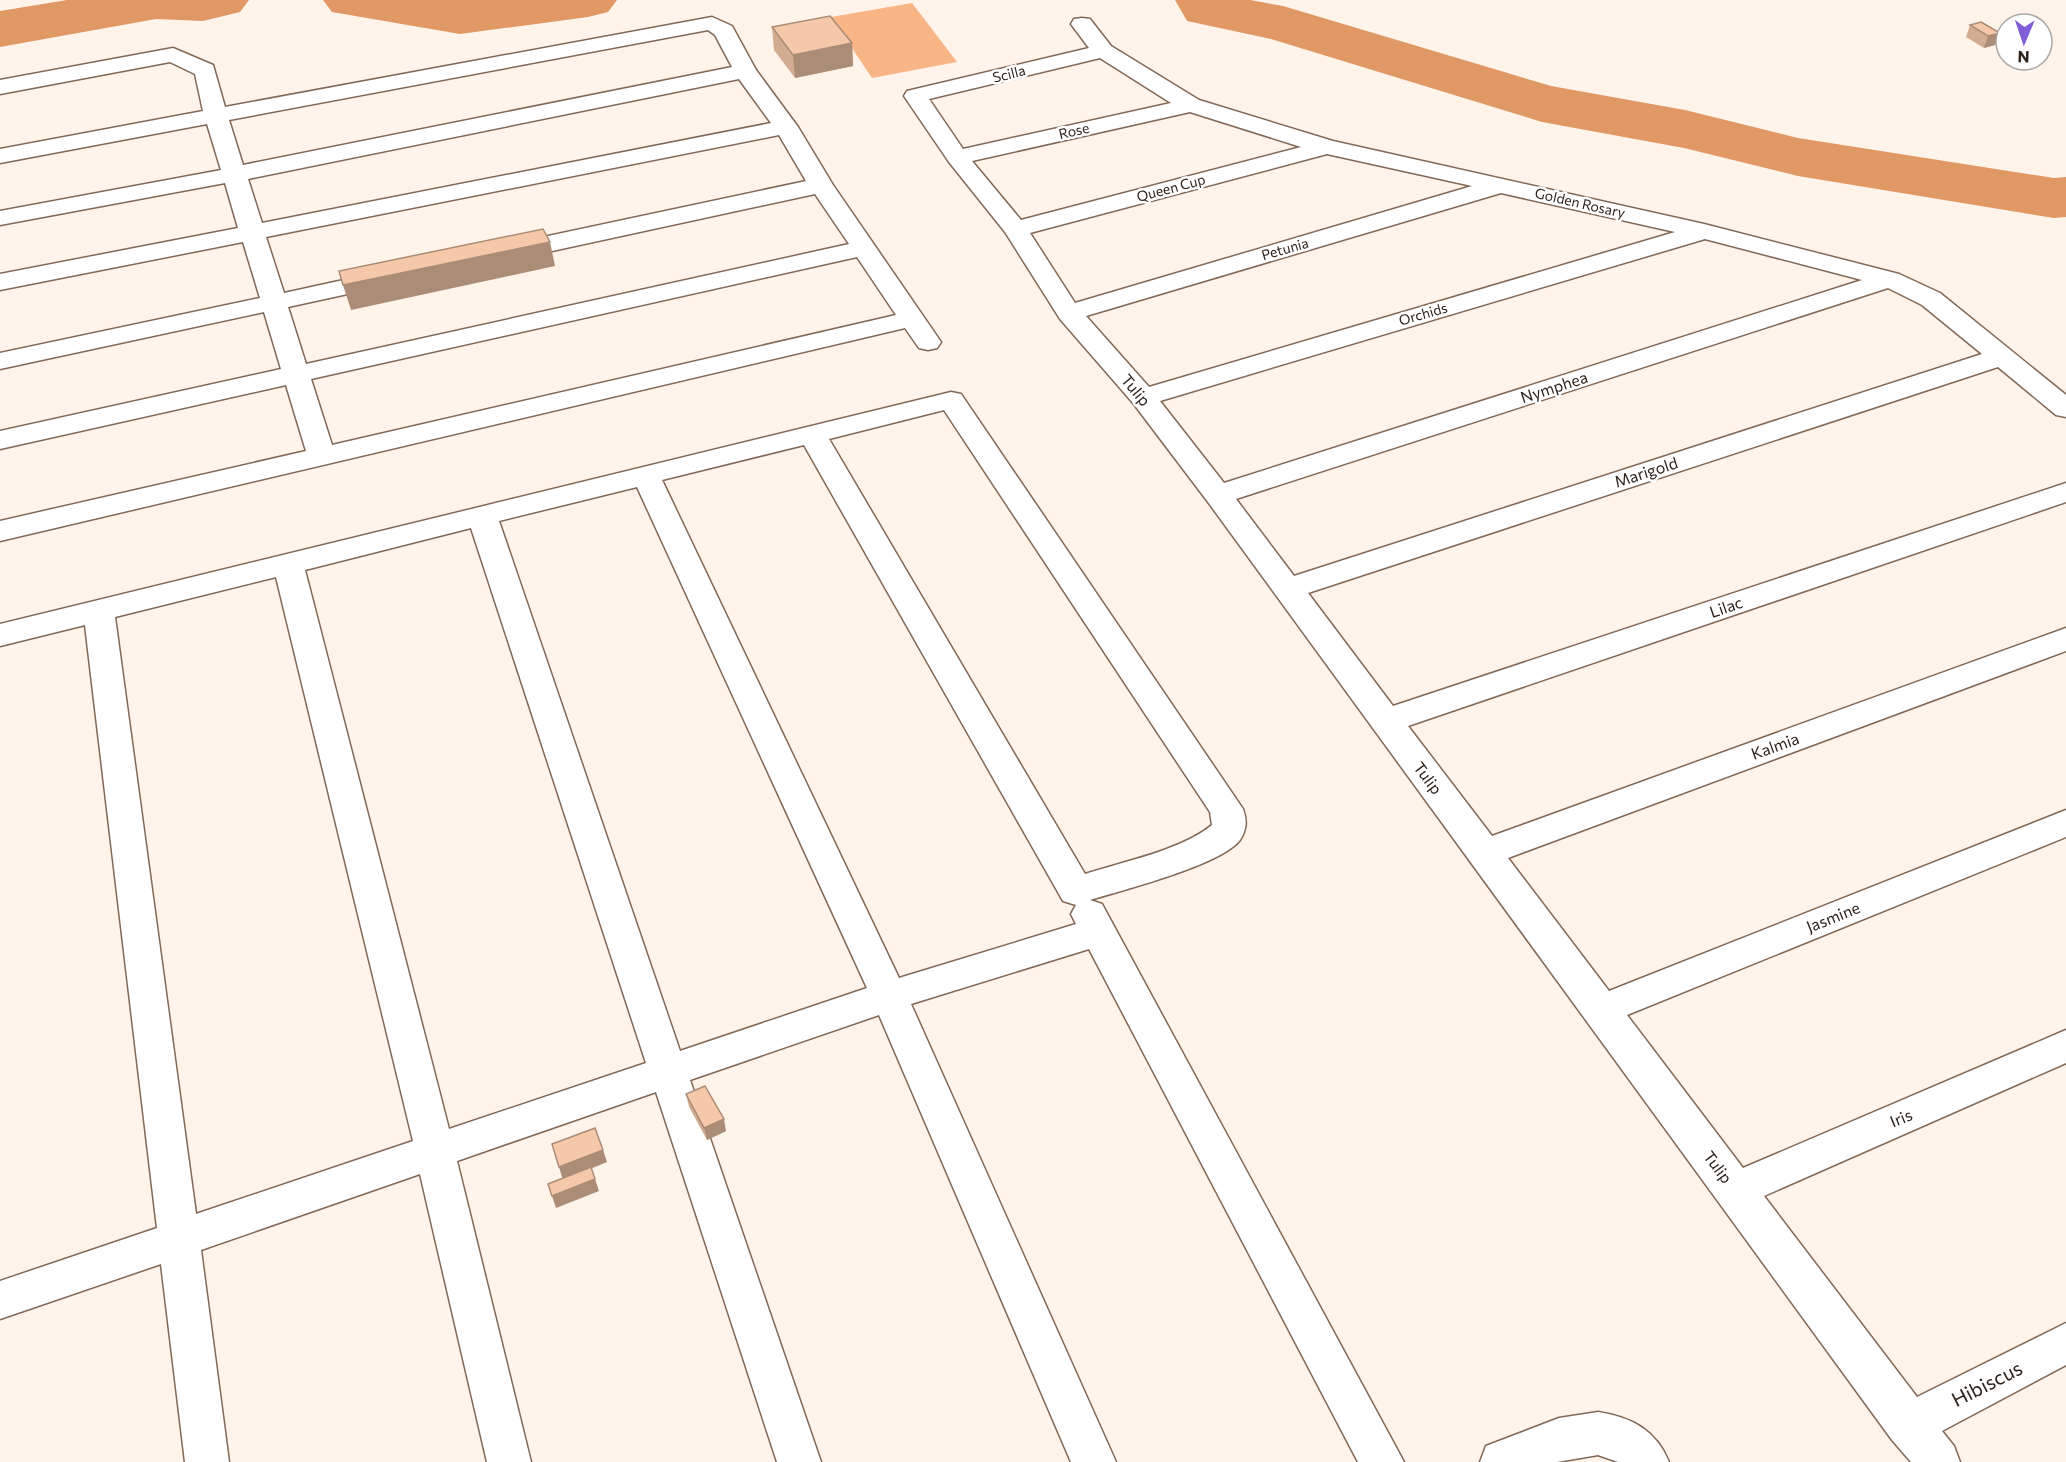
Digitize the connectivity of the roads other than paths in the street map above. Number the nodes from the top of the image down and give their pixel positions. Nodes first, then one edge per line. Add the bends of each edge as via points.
1 (1082, 24) dead end
2 (1103, 51) junction
3 (745, 71) junction
4 (0, 87) edge
5 (915, 96) joint
6 (1191, 105) junction
7 (216, 116) junction
8 (786, 127) junction
9 (1328, 147) junction
10 (0, 156) edge
11 (957, 157) junction
12 (236, 174) junction
13 (821, 185) junction
14 (1501, 186) junction
15 (0, 218) edge
16 (1015, 229) junction
17 (1704, 231) junction
18 (251, 232) junction
19 (864, 248) junction
20 (484, 258) edge
21 (415, 273) edge
22 (1890, 279) junction
23 (0, 282) edge
24 (275, 303) junction
25 (1069, 313) junction
26 (911, 319) junction
27 (928, 342) dead end
28 (2004, 356) junction
29 (0, 361) edge
30 (296, 373) junction
31 (1143, 397) junction
32 (2066, 409) edge
33 (812, 434) junction
34 (0, 440) edge
35 (321, 454) junction
36 (646, 476) junction
37 (2066, 492) edge
38 (1218, 495) junction
39 (482, 516) junction
40 (0, 531) edge
41 (288, 564) junction
42 (1287, 589) junction
43 (99, 611) junction
44 (0, 635) edge
45 (2066, 639) edge
46 (1386, 721) junction
47 (2066, 823) edge
48 (1483, 853) junction
49 (1076, 891) junction
50 (1098, 932) junction
51 (889, 996) junction
52 (1601, 1010) junction
53 (2066, 1046) edge
54 (669, 1072) junction
55 (435, 1152) junction
56 (1735, 1190) junction
57 (178, 1241) junction
58 (0, 1300) edge
59 (2066, 1343) edge
60 (1908, 1425) junction
61 (207, 1462) edge
62 (509, 1462) edge
63 (800, 1462) edge
64 (1094, 1462) edge
65 (1382, 1462) edge
66 (1502, 1462) edge
67 (1647, 1462) edge
68 (1938, 1462) edge

1 - 2 street, Golden Rosary
2 - 5 street, Scilla
2 - 6 street, Golden Rosary
3 - 7 street via 724,31 712,23
3 - 8 street
3 - 12 street
4 - 7 street via 173,55 205,70
5 - 11 street, Tulip
6 - 9 street, Golden Rosary
6 - 11 street, Rose
7 - 10 street
7 - 12 street
8 - 13 street
8 - 18 street
9 - 14 street, Golden Rosary
9 - 16 street, Queen Cup
11 - 16 street, Tulip
12 - 15 street
12 - 18 street
13 - 19 street
13 - 20 street
14 - 17 street, Golden Rosary
14 - 25 street, Petunia
16 - 25 street, Tulip
17 - 22 street, Golden Rosary
17 - 31 street, Orchids
18 - 23 street
18 - 24 street
19 - 26 street
19 - 30 street
21 - 24 street
22 - 28 street, Golden Rosary via 1931,299
22 - 38 street, Nymphea
24 - 29 street
24 - 30 street
25 - 31 street, Tulip
26 - 27 street
26 - 35 street
28 - 32 street, Golden Rosary
28 - 42 street, Marigold
30 - 34 street
30 - 35 street
31 - 38 street, Tulip
33 - 36 street
33 - 49 street
33 - 49 street via 951,400 1226,809 1227,831 1218,840
35 - 40 street
36 - 39 street
36 - 51 street
37 - 46 street, Lilac
38 - 42 street, Tulip
39 - 41 street
39 - 54 street
41 - 43 street
41 - 55 street
42 - 46 street, Tulip
43 - 44 street
43 - 57 street
45 - 48 street, Kalmia
46 - 48 street, Tulip
47 - 52 street, Jasmine
48 - 52 street, Tulip
49 - 50 street
50 - 51 street
50 - 65 street
51 - 54 street
51 - 64 street
52 - 56 street, Tulip
53 - 56 street, Iris
54 - 55 street
54 - 63 street
55 - 57 street
55 - 62 street
56 - 60 street, Tulip
57 - 58 street
57 - 61 street
59 - 60 street, Hibiscus
60 - 68 street, Tulip
66 - 67 street via 1596,1431 1624,1438

